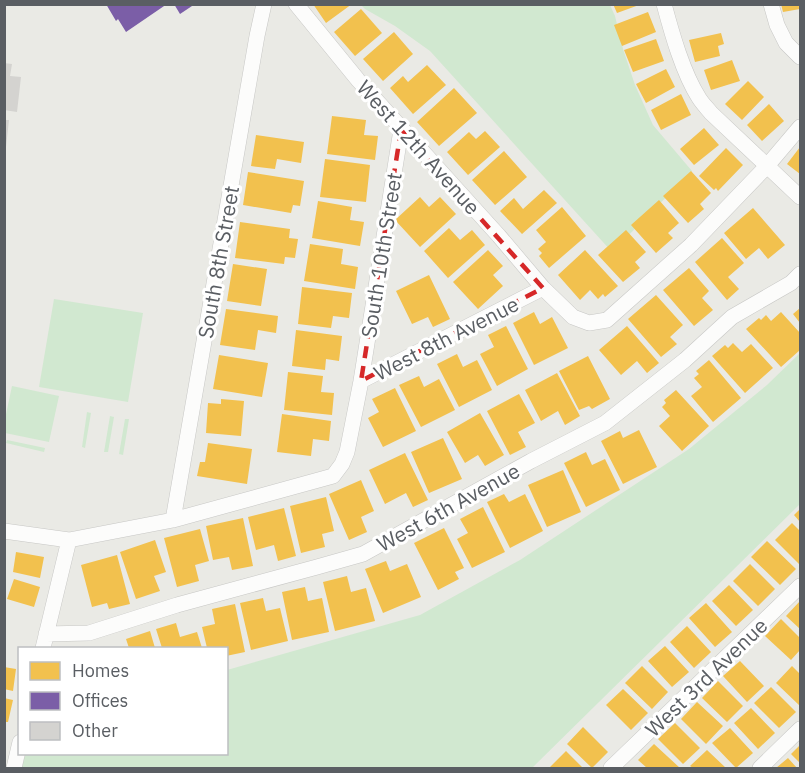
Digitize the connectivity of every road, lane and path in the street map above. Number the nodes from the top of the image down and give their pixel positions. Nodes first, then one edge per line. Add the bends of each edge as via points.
1 (264, 4) edge
2 (296, 4) edge
3 (664, 4) edge
4 (771, 4) edge
5 (801, 57) edge
6 (801, 127) edge
7 (401, 130) junction
8 (767, 166) junction
9 (801, 197) edge
10 (801, 274) edge
11 (543, 288) junction
12 (361, 381) junction
13 (173, 520) junction
14 (4, 531) edge
15 (69, 540) junction
16 (801, 586) edge
17 (45, 641) edge
18 (801, 729) edge
19 (18, 751) edge
20 (14, 768) edge
21 (611, 768) edge
22 (760, 768) edge

1 - 13 street, South 8th Street
2 - 7 street, West 12th Avenue
3 - 8 street via 683,64 699,98
4 - 5 street via 786,43
6 - 8 street, West 8th Avenue
7 - 11 street, West 12th Avenue
7 - 12 street, South 10th Street
8 - 9 street
8 - 11 street, West 8th Avenue via 691,245 608,320 589,323 573,316
10 - 17 street, West 6th Avenue via 732,317 605,423 363,554 89,633
11 - 12 street, West 8th Avenue
12 - 13 street, West 8th Avenue via 347,452 333,476
13 - 15 street, West 8th Avenue
14 - 15 street, West 8th Avenue
15 - 17 street
16 - 21 street, West 3rd Avenue
18 - 22 street
19 - 20 street

